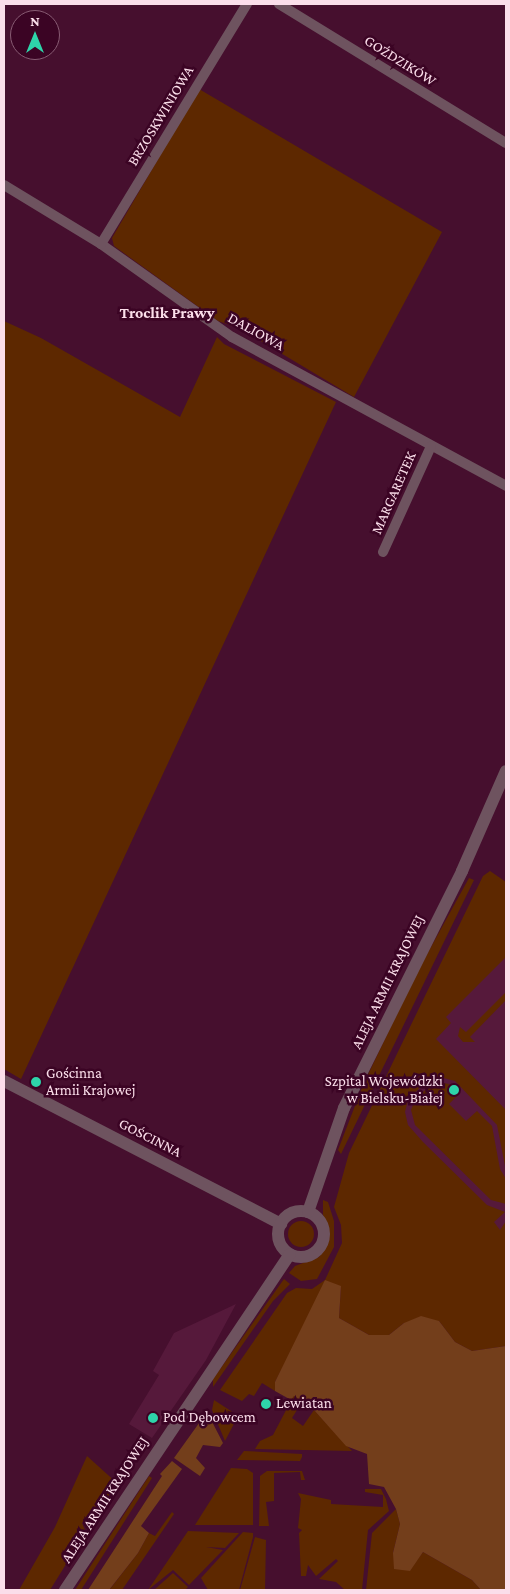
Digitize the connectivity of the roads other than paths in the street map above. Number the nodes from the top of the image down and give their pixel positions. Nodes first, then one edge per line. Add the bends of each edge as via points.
1 (247, 4) edge
2 (279, 4) edge
3 (506, 143) edge
4 (4, 185) edge
5 (101, 244) junction
6 (431, 446) junction
7 (506, 486) edge
8 (383, 552) dead end
9 (506, 771) edge
10 (4, 1081) edge
11 (308, 1212) junction
12 (281, 1224) junction
13 (290, 1254) junction
14 (65, 1590) edge

1 - 5 street, BRZOSKWINIOWA
2 - 3 street, GOŹDZIKÓW
4 - 5 street, DALIOWA
5 - 6 street, DALIOWA via 232,337
6 - 7 street, DALIOWA
6 - 8 street, MARGARETEK
9 - 11 street, ALEJA ARMII KRAJOWEJ via 462,871 344,1108
10 - 12 street, GOŚCINNA
11 - 12 street via 290,1214
11 - 13 street via 320,1220 323,1240 310,1255
12 - 13 street via 279,1240
13 - 14 street, ALEJA ARMII KRAJOWEJ

